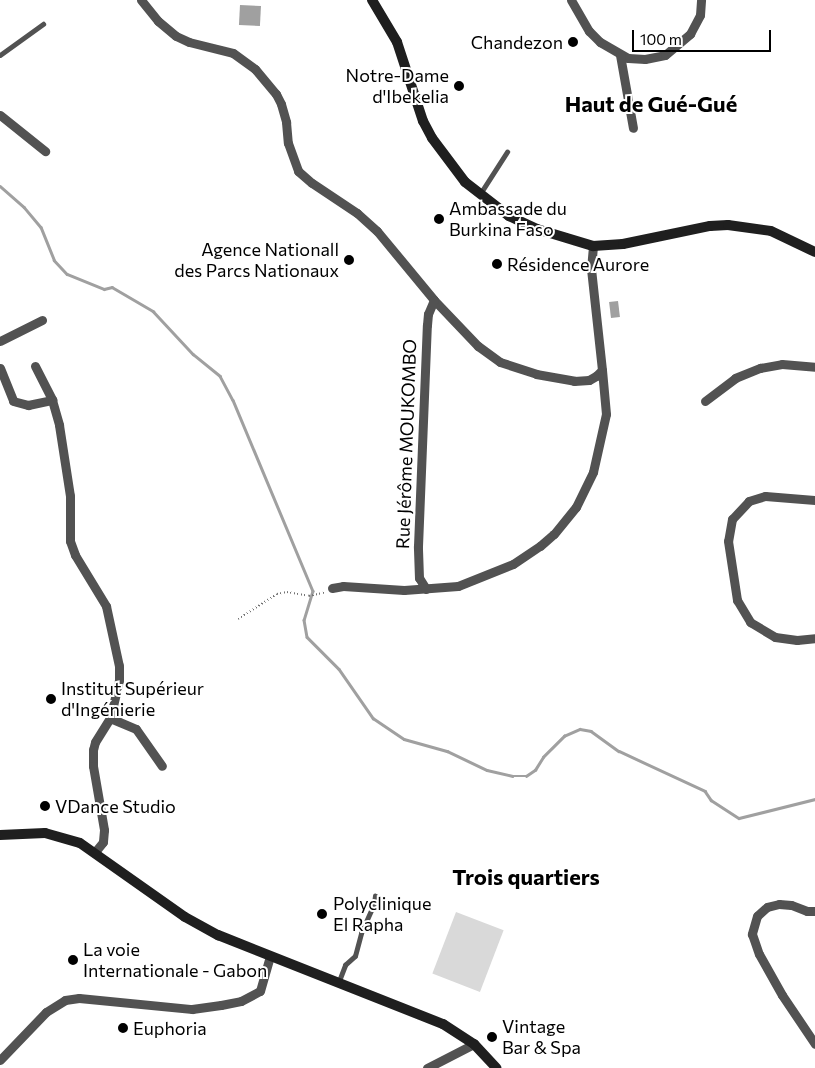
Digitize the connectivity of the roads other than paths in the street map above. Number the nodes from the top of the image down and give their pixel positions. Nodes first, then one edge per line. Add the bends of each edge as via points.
1 (140, 0) edge
2 (372, 0) edge
3 (571, 0) edge
4 (701, 0) edge
5 (42, 24) dead end
6 (0, 55) edge
7 (620, 55) junction
8 (0, 115) edge
9 (633, 128) dead end
10 (45, 151) dead end
11 (507, 152) dead end
12 (480, 195) junction
13 (593, 246) junction
14 (815, 252) edge
15 (434, 300) junction
16 (42, 320) dead end
17 (0, 341) edge
18 (35, 366) dead end
19 (815, 367) edge
20 (0, 368) edge
21 (602, 370) junction
22 (52, 400) junction
23 (705, 401) dead end
24 (815, 500) edge
25 (330, 589) road end
26 (426, 589) junction
27 (815, 638) edge
28 (110, 718) junction
29 (162, 766) dead end
30 (0, 835) edge
31 (95, 852) junction
32 (375, 896) dead end
33 (815, 911) edge
34 (270, 957) junction
35 (338, 983) junction
36 (474, 1044) junction
37 (815, 1044) edge
38 (0, 1060) edge
39 (427, 1068) edge
40 (496, 1068) edge

1 - 15 street via 176,36 233,53 256,69 281,104 288,143 298,171 377,231
2 - 12 main road via 397,42 423,121 432,138 450,164
3 - 7 street via 589,31
4 - 7 street via 700,15 690,34 665,55 645,59
5 - 6 lane
7 - 9 street
8 - 10 street
11 - 12 lane
12 - 13 main road via 522,222 552,235
13 - 14 main road via 615,246 728,225 770,231
13 - 21 street via 591,269
15 - 21 street via 478,346 516,369 574,380 588,380
15 - 26 street, Rue Jérôme MOUKOMBO via 427,325 418,546 419,578
16 - 17 street
18 - 22 street
19 - 23 street via 782,364 760,368 734,378
20 - 22 street via 13,402 28,405
21 - 26 street via 606,408 599,453 588,486 566,521 540,546 513,564 458,586
22 - 28 street via 70,496 70,541 106,606 119,666
24 - 27 street via 765,496 749,501 732,519 728,541 738,600 750,622 774,637
25 - 26 street
28 - 29 street via 136,729
28 - 31 street via 95,742 92,758 104,830 104,842
30 - 31 main road via 51,834 80,843
31 - 34 main road via 197,924
32 - 35 lane via 356,956 345,965
33 - 37 street via 779,904 767,907 757,916 752,934 759,954
34 - 35 main road
34 - 38 street via 260,991 241,1001 192,1009 79,998 65,1000 46,1012
35 - 36 main road via 443,1024
36 - 39 street
36 - 40 main road

